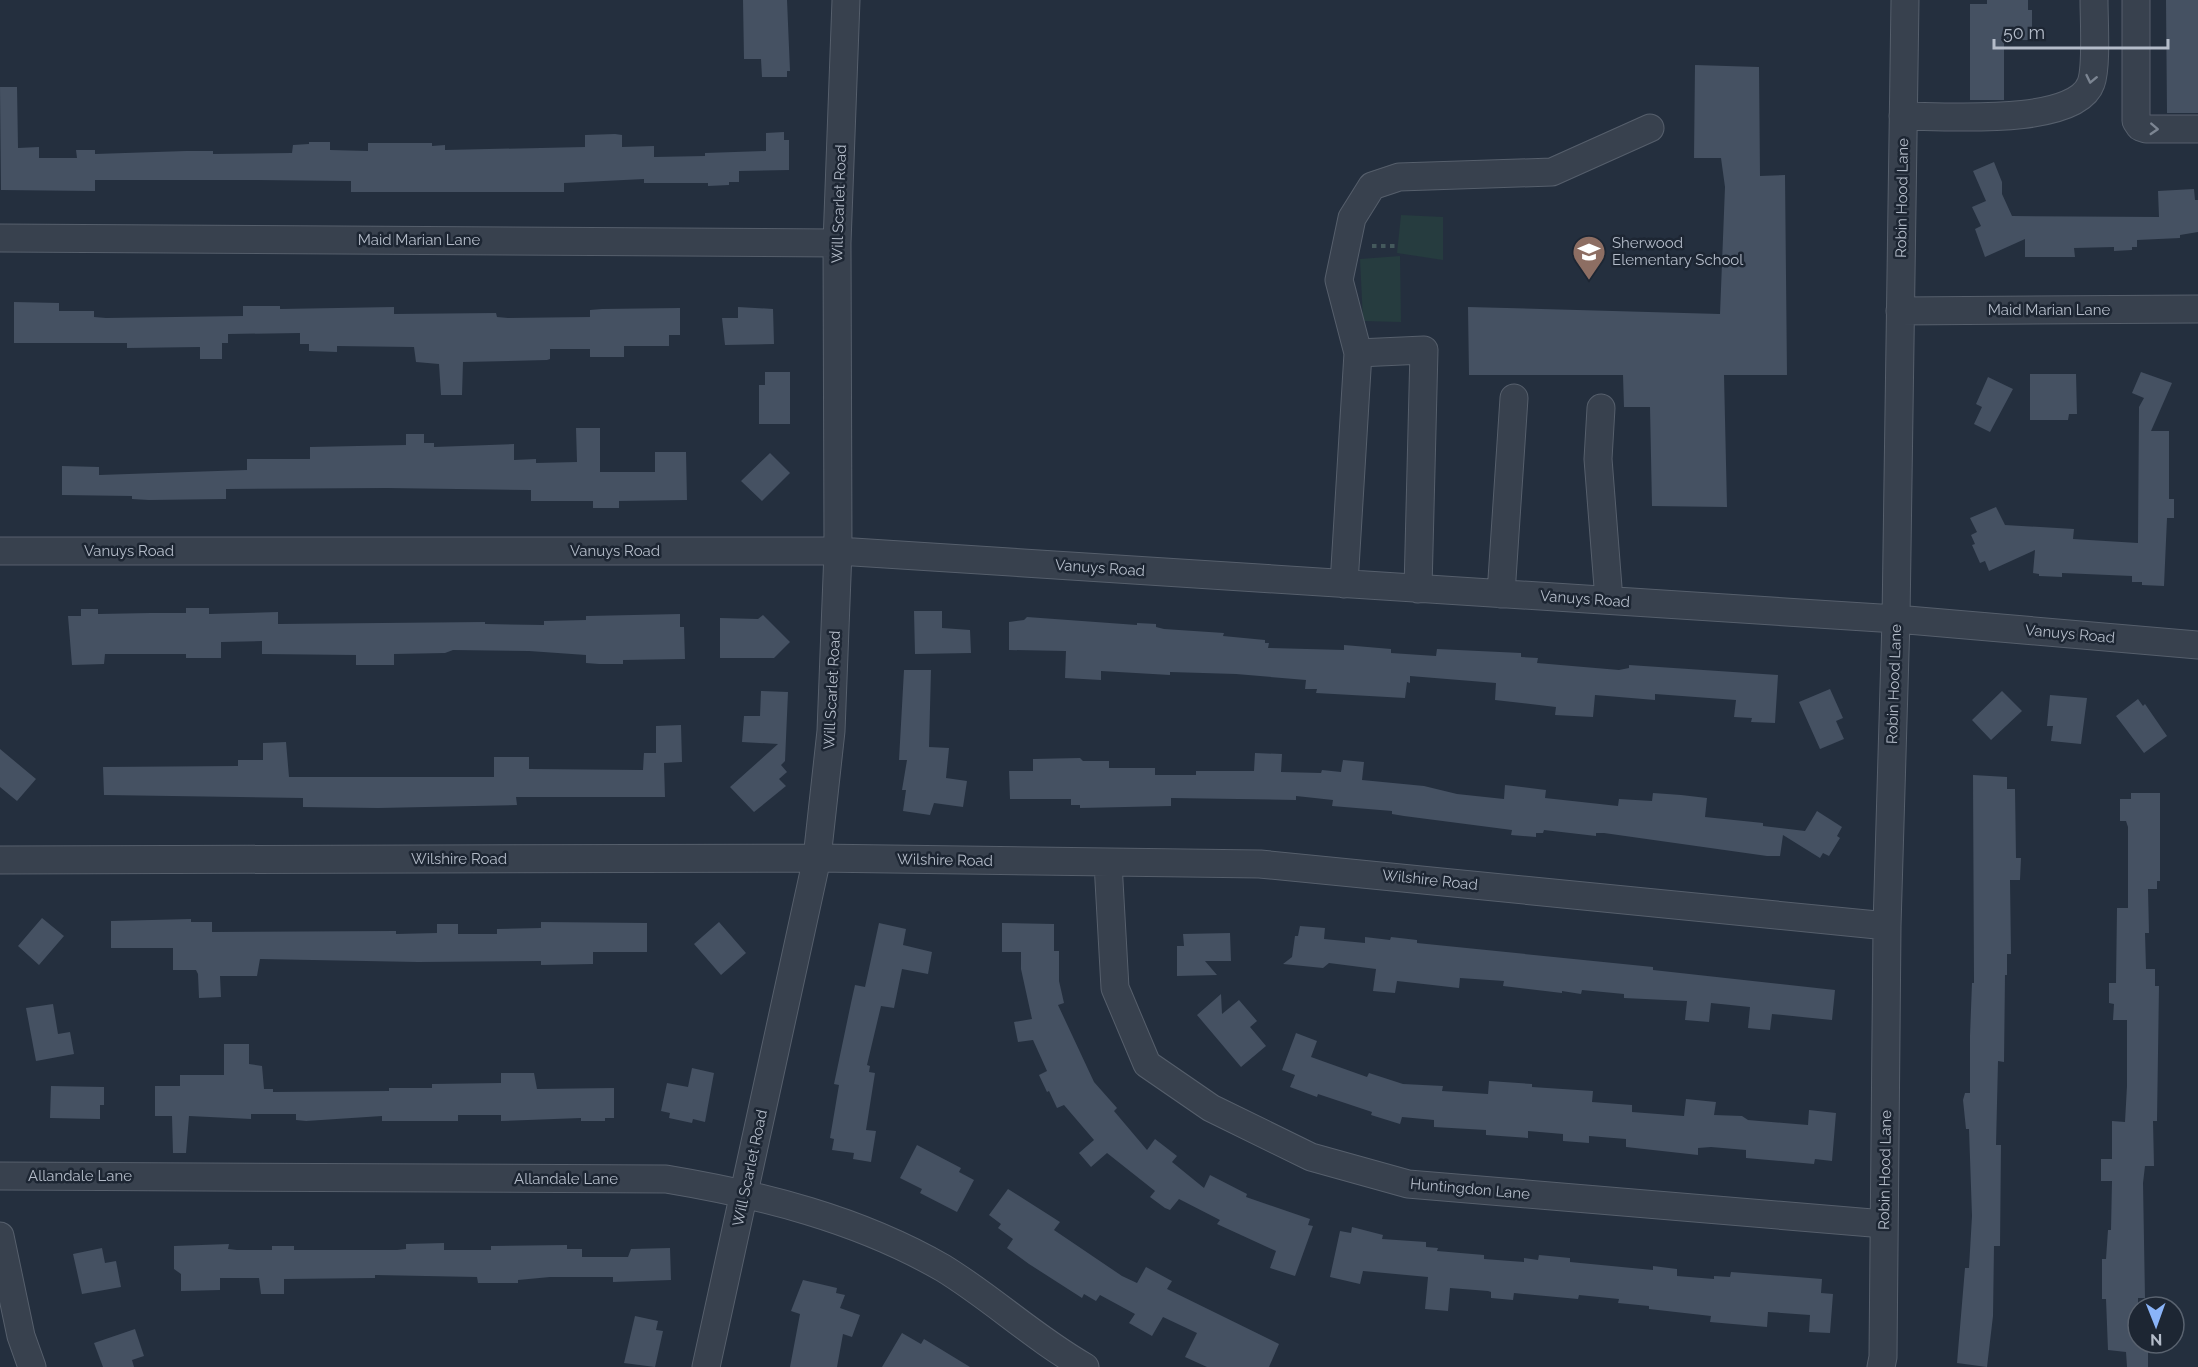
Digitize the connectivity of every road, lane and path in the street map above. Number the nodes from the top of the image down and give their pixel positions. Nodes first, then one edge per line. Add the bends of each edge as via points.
1 (846, 0) edge
2 (1905, 0) edge
3 (2094, 0) edge
4 (2136, 0) edge
5 (1903, 116) junction
6 (1650, 128) dead end
7 (2198, 129) edge
8 (0, 238) edge
9 (837, 243) junction
10 (2198, 309) edge
11 (1900, 310) junction
12 (1358, 353) junction
13 (1514, 398) dead end
14 (1601, 408) dead end
15 (0, 551) edge
16 (838, 551) junction
17 (1344, 584) junction
18 (1418, 589) junction
19 (1502, 594) junction
20 (1609, 600) junction
21 (1896, 619) junction
22 (2198, 645) edge
23 (817, 858) junction
24 (0, 860) edge
25 (1108, 863) junction
26 (1887, 926) junction
27 (0, 1176) edge
28 (745, 1192) junction
29 (1884, 1224) junction
30 (0, 1236) edge
31 (32, 1367) edge
32 (706, 1367) edge
33 (1085, 1367) edge
34 (1881, 1367) edge

1 - 9 street, Will Scarlet Road
2 - 5 street, Robin Hood Lane
3 -> 5 street via 2092,81 2086,94 2016,117
4 -> 7 street via 2136,121 2146,129
5 - 11 street, Robin Hood Lane
6 - 12 street via 1552,172 1399,177 1372,186 1352,218 1339,280
8 - 9 street, Maid Marian Lane
9 - 16 street, Will Scarlet Road
10 - 11 street, Maid Marian Lane
11 - 21 street, Robin Hood Lane
12 - 17 street
12 - 18 street via 1424,350
13 - 19 street
14 - 20 street via 1598,459
15 - 16 street, Vanuys Road
16 - 17 street, Vanuys Road
16 - 23 street, Will Scarlet Road via 831,731
17 - 18 street, Vanuys Road
18 - 19 street, Vanuys Road
19 - 20 street, Vanuys Road
20 - 21 street, Vanuys Road
21 - 22 street, Vanuys Road
21 - 26 street, Robin Hood Lane
23 - 24 street, Wilshire Road
23 - 25 street, Wilshire Road
23 - 28 street, Will Scarlet Road
25 - 26 street, Wilshire Road via 1260,864
25 - 29 street, Huntingdon Lane via 1114,988 1147,1064 1211,1108 1311,1157 1408,1184
26 - 29 street, Robin Hood Lane
27 - 28 street, Allandale Lane via 666,1179
28 - 32 street, Will Scarlet Road
28 - 33 street, Allandale Lane via 851,1225 943,1269 1052,1349
29 - 34 street, Robin Hood Lane
30 - 31 street via 21,1336

